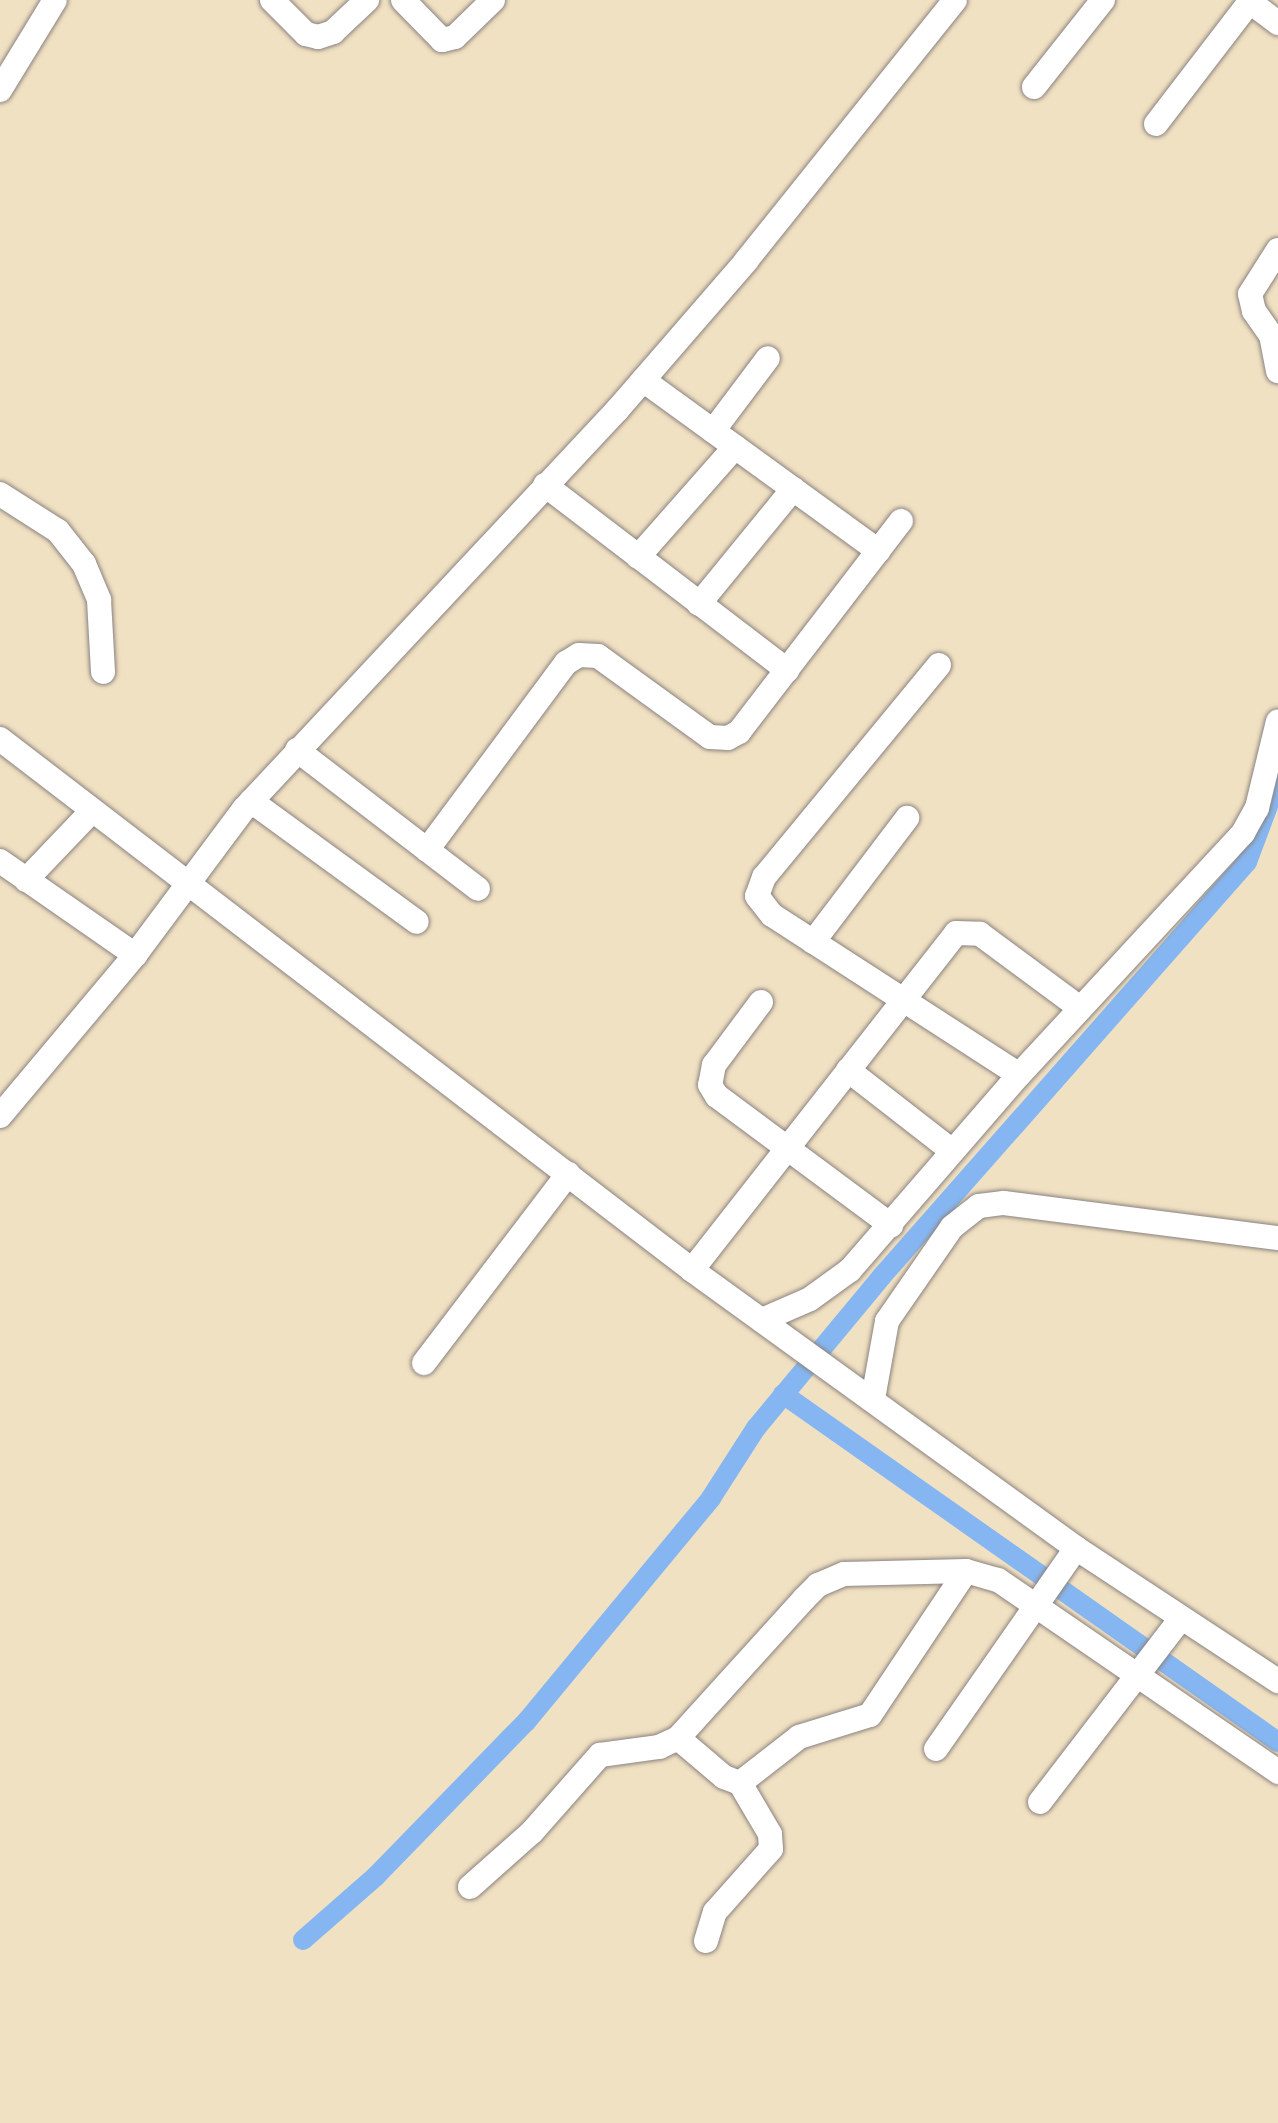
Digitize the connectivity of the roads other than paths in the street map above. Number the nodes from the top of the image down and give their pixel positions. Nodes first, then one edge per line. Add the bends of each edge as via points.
1 (55, 0) edge
2 (272, 0) edge
3 (367, 0) edge
4 (403, 0) edge
5 (493, 0) edge
6 (955, 0) edge
7 (1103, 0) edge
8 (1251, 1) edge
9 (1278, 23) edge
10 (1034, 87) dead end
11 (0, 90) edge
12 (1156, 124) dead end
13 (1278, 250) edge
14 (768, 358) dead end
15 (1278, 371) edge
16 (643, 380) junction
17 (713, 431) junction
18 (735, 447) junction
19 (545, 485) junction
20 (793, 489) junction
21 (0, 494) edge
22 (901, 521) dead end
23 (878, 551) junction
24 (638, 557) junction
25 (699, 604) junction
26 (939, 665) dead end
27 (787, 670) junction
28 (103, 672) dead end
29 (1278, 721) edge
30 (0, 739) edge
31 (297, 750) junction
32 (251, 801) junction
33 (92, 811) junction
34 (907, 818) dead end
35 (427, 850) junction
36 (0, 861) edge
37 (26, 880) junction
38 (184, 884) junction
39 (478, 889) dead end
40 (417, 922) dead end
41 (813, 942) junction
42 (135, 955) junction
43 (902, 1000) junction
44 (761, 1002) dead end
45 (1080, 1008) junction
46 (848, 1070) junction
47 (1019, 1075) junction
48 (0, 1116) edge
49 (788, 1148) junction
50 (952, 1151) junction
51 (568, 1174) junction
52 (891, 1225) junction
53 (1278, 1238) edge
54 (692, 1270) junction
55 (767, 1325) junction
56 (424, 1363) dead end
57 (873, 1399) junction
58 (966, 1571) junction
59 (1055, 1577) junction
60 (1181, 1618) junction
61 (1148, 1655) junction
62 (1278, 1681) edge
63 (678, 1738) junction
64 (936, 1749) dead end
65 (1278, 1772) edge
66 (740, 1783) junction
67 (1040, 1802) dead end
68 (470, 1887) dead end
69 (706, 1941) dead end

1 - 11 street
2 - 3 street via 306,34 318,37 333,32
4 - 5 street via 442,40 455,37
6 - 16 street
7 - 10 street
8 - 9 street
8 - 12 street
13 - 15 street via 1250,294 1254,311 1271,335
14 - 17 street
16 - 17 street
16 - 19 street
17 - 18 street
18 - 20 street
18 - 24 street
19 - 24 street
19 - 31 street
20 - 23 street
20 - 25 street
21 - 28 street via 58,531 84,564 99,600
22 - 23 street
23 - 27 street
24 - 25 street
25 - 27 street
26 - 41 street via 759,885 761,904
27 - 35 street via 739,732 720,739 598,656 572,658
29 - 45 street via 1257,808 1243,833
30 - 33 street
31 - 32 street
31 - 35 street
32 - 38 street
32 - 40 street
33 - 37 street
33 - 38 street
34 - 41 street
35 - 39 street
36 - 37 street
37 - 42 street
38 - 42 street
38 - 51 street
41 - 43 street
42 - 48 street
43 - 45 street via 964,930 980,934
43 - 46 street
43 - 47 street
44 - 49 street via 714,1065 710,1085
45 - 47 street
46 - 49 street
46 - 50 street
47 - 50 street
49 - 52 street
49 - 54 street
50 - 52 street
51 - 54 street
51 - 56 street
52 - 55 street via 830,1288
53 - 57 street via 1004,1203 979,1206 952,1227 887,1321
54 - 55 street
55 - 57 street
57 - 59 street
58 - 59 street via 998,1580
58 - 63 street via 875,1570 844,1574 818,1585
58 - 66 street via 870,1715 799,1737
59 - 60 street
59 - 61 street
59 - 64 street
60 - 61 street
60 - 62 street
61 - 65 street
61 - 67 street
63 - 66 street via 724,1777
63 - 68 street via 659,1747 600,1755 532,1832
66 - 69 street via 770,1834 771,1849 715,1912

